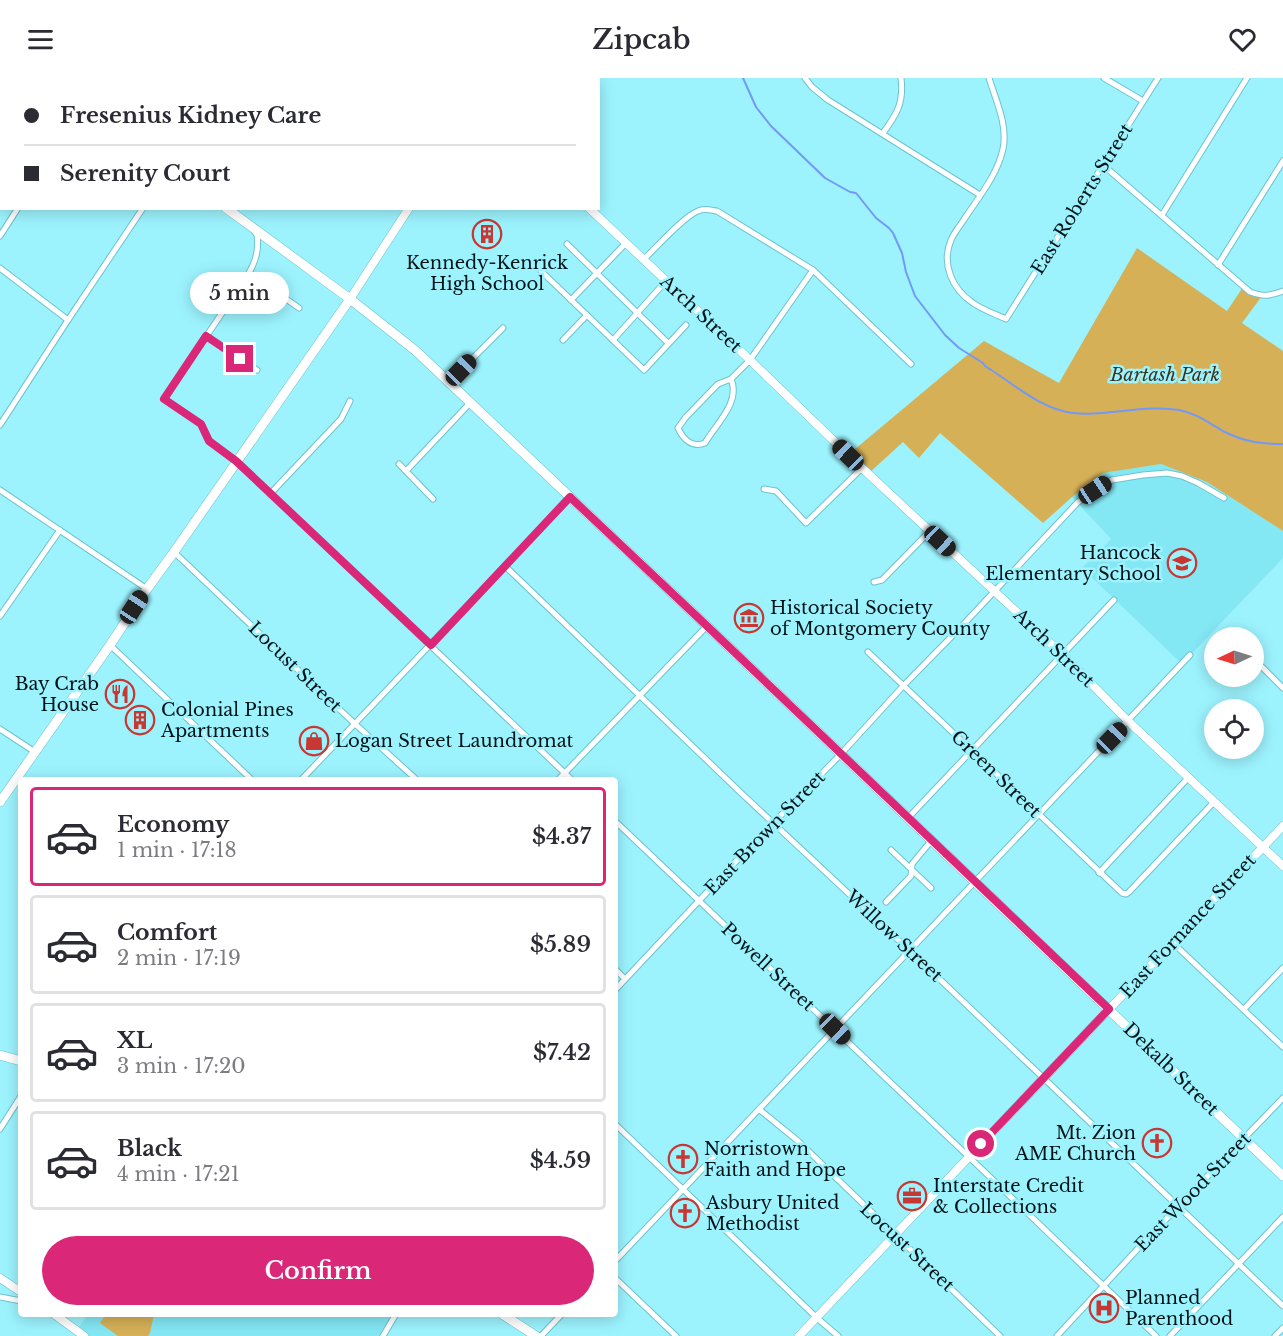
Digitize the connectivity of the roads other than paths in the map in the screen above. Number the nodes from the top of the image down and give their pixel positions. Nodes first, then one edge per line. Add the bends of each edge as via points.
1 (805, 78) edge
2 (901, 78) edge
3 (989, 78) edge
4 (1104, 78) edge
5 (1158, 78) edge
6 (1247, 78) edge
7 (1143, 100) junction
8 (883, 134) junction
9 (1283, 161) edge
10 (1103, 165) junction
11 (980, 195) junction
12 (17, 210) edge
13 (142, 210) edge
14 (229, 210) edge
15 (408, 210) edge
16 (591, 210) edge
17 (1161, 215) junction
18 (246, 222) junction
19 (0, 236) edge
20 (626, 243) junction
21 (567, 244) dead end
22 (643, 260) junction
23 (1218, 265) junction
24 (0, 268) edge
25 (813, 270) junction
26 (541, 271) dead end
27 (249, 273) junction
28 (598, 273) junction
29 (666, 281) junction
30 (1283, 291) edge
31 (350, 299) junction
32 (572, 300) junction
33 (299, 308) dead end
34 (638, 313) junction
35 (587, 315) junction
36 (68, 320) junction
37 (686, 325) dead end
38 (503, 328) dead end
39 (206, 336) junction
40 (563, 340) dead end
41 (613, 340) junction
42 (668, 343) junction
43 (750, 360) junction
44 (911, 364) dead end
45 (257, 370) dead end
46 (731, 379) junction
47 (448, 382) junction
48 (350, 401) dead end
49 (470, 403) junction
50 (0, 425) edge
51 (236, 461) junction
52 (399, 464) dead end
53 (862, 468) junction
54 (406, 471) junction
55 (764, 489) dead end
56 (0, 490) edge
57 (270, 494) junction
58 (570, 497) junction
59 (1224, 498) dead end
60 (433, 499) dead end
61 (60, 530) junction
62 (930, 531) junction
63 (174, 552) junction
64 (505, 566) junction
65 (874, 582) dead end
66 (147, 588) junction
67 (994, 592) junction
68 (1114, 600) dead end
69 (0, 616) edge
70 (707, 626) junction
71 (110, 645) junction
72 (431, 645) junction
73 (868, 652) dead end
74 (1063, 655) junction
75 (1190, 655) dead end
76 (1264, 669) edge
77 (904, 685) junction
78 (1283, 688) edge
79 (640, 695) junction
80 (1128, 721) junction
81 (355, 724) junction
82 (0, 729) edge
83 (971, 750) junction
84 (35, 752) junction
85 (841, 754) junction
86 (564, 773) junction
87 (249, 777) edge
88 (304, 777) edge
89 (414, 777) edge
90 (561, 777) edge
91 (569, 777) edge
92 (1188, 778) junction
93 (0, 802) edge
94 (1214, 802) junction
95 (1038, 814) junction
96 (908, 818) junction
97 (774, 823) junction
98 (618, 824) edge
99 (1283, 826) edge
100 (931, 841) junction
101 (1262, 847) junction
102 (891, 850) dead end
103 (1283, 866) edge
104 (912, 871) junction
105 (1100, 873) junction
106 (975, 882) junction
107 (931, 888) dead end
108 (699, 902) junction
109 (886, 902) dead end
110 (1173, 943) junction
111 (909, 950) junction
112 (1283, 968) edge
113 (618, 972) edge
114 (626, 979) junction
115 (618, 987) edge
116 (1109, 1009) junction
117 (1244, 1010) junction
118 (835, 1029) junction
119 (1283, 1047) edge
120 (0, 1055) edge
121 (18, 1060) edge
122 (1043, 1078) junction
123 (1283, 1098) edge
124 (18, 1101) edge
125 (760, 1110) junction
126 (618, 1127) edge
127 (0, 1129) edge
128 (1244, 1139) junction
129 (969, 1157) junction
130 (1283, 1176) edge
131 (683, 1190) junction
132 (1179, 1206) junction
133 (1283, 1217) edge
134 (896, 1235) junction
135 (618, 1258) edge
136 (1239, 1264) junction
137 (0, 1278) edge
138 (618, 1281) edge
139 (1104, 1286) junction
140 (18, 1290) edge
141 (0, 1297) edge
142 (18, 1300) edge
143 (1283, 1306) edge
144 (58, 1317) edge
145 (394, 1317) edge
146 (507, 1317) edge
147 (559, 1317) edge
148 (817, 1318) junction
149 (1283, 1328) edge
150 (84, 1336) edge
151 (383, 1336) edge
152 (536, 1336) edge
153 (541, 1336) edge
154 (676, 1336) edge
155 (799, 1336) edge
156 (838, 1336) edge
157 (1000, 1336) edge
158 (1057, 1336) edge
159 (1156, 1336) edge
160 (1170, 1336) edge
161 (1275, 1336) edge

1 - 8 street via 828,100
2 - 8 street via 901,104
3 - 11 street via 1005,134 998,166
4 - 7 street
5 - 7 street, East Roberts Street
6 - 17 street
7 - 10 street, East Roberts Street
8 - 11 street
9 - 23 street
10 - 11 street, East Roberts Street via 1006,319 962,295 949,269 951,239
10 - 17 street
12 - 19 street
13 - 36 street
14 - 18 highway, Dekalb Street
15 - 31 street
16 - 20 street, Arch Street
17 - 23 street
18 - 27 street via 257,235 258,244
18 - 31 highway, Dekalb Street
20 - 22 street, Arch Street
20 - 28 street
21 - 28 street
22 - 25 street via 689,216 705,209 717,211
22 - 29 street, Arch Street
23 - 30 street via 1250,292 1262,296
24 - 36 street
25 - 43 street
25 - 44 street
26 - 32 street
27 - 33 street
27 - 39 street
28 - 32 street
28 - 34 street
29 - 34 street
29 - 43 street, Arch Street
31 - 47 highway, Dekalb Street
31 - 51 highway
32 - 35 street
34 - 41 street
34 - 42 street
35 - 40 street
35 - 41 street
36 - 50 street
37 - 42 street
38 - 47 street
39 - 45 street
39 - 51 street via 164,399 201,424 209,441
41 - 42 street via 644,370
43 - 46 street
43 - 53 street, Arch Street
46 - 46 street via 718,384 678,428 691,443 705,443 732,401
47 - 49 highway, Dekalb Street
48 - 57 street via 341,419
49 - 54 street
49 - 58 highway, Dekalb Street
51 - 57 street
51 - 63 highway
52 - 54 street
53 - 55 street via 806,523 776,491
53 - 62 street, Arch Street
54 - 60 street
56 - 61 street
57 - 72 street
58 - 64 street
58 - 70 highway, Dekalb Street
59 - 67 street, East Brown Street via 1198,483 1167,473 1112,480 1078,502
61 - 66 street
61 - 69 street
62 - 65 street via 882,580
62 - 67 street, Arch Street
63 - 66 highway
63 - 81 street, Locust Street
64 - 72 street
64 - 79 street, Willow Street
66 - 71 highway
67 - 74 street, Arch Street
67 - 77 street, East Brown Street
68 - 74 street
70 - 79 street
70 - 85 highway, Dekalb Street
71 - 84 highway
71 - 87 street
72 - 81 street
72 - 86 street
73 - 77 street, Green Street
74 - 80 street, Arch Street
74 - 83 street
75 - 80 street
76 - 78 street
77 - 83 street, Green Street
77 - 85 street, East Brown Street
79 - 86 street
79 - 97 street, Willow Street
80 - 92 street, Arch Street
80 - 95 street
81 - 88 street
81 - 89 street, Locust Street
82 - 84 street
83 - 95 street, Green Street
83 - 96 street
84 - 93 highway
85 - 96 highway, Dekalb Street
85 - 97 street, East Brown Street
86 - 90 street
86 - 91 street
92 - 94 street, Arch Street
92 - 105 street
94 - 101 street, Arch Street
94 - 105 street, Green Street via 1129,892 1122,893
95 - 105 street, Green Street
95 - 106 street
96 - 100 highway, Dekalb Street
97 - 108 street, East Brown Street
97 - 111 street, Willow Street
98 - 108 street, Powell Street
99 - 101 street, East Fornance Street
100 - 104 street via 912,864
100 - 106 highway, Dekalb Street
101 - 103 street, Arch Street
101 - 110 street, East Fornance Street
102 - 104 street
104 - 107 street
104 - 109 street
106 - 111 street
106 - 116 highway, Dekalb Street
108 - 114 street, East Brown Street
108 - 118 street, Powell Street
110 - 116 street, East Fornance Street
110 - 117 street
111 - 118 street
111 - 122 street, Willow Street
112 - 117 street
113 - 114 street
114 - 115 street, East Brown Street
116 - 122 street, East Fornance Street
116 - 128 highway, Dekalb Street
117 - 119 street
118 - 125 street
118 - 129 street, Powell Street
120 - 121 highway
122 - 129 street, East Fornance Street
122 - 132 street, Willow Street
123 - 128 street, East Wood Street
124 - 127 street
125 - 131 street
125 - 134 street, Locust Street
126 - 131 street
128 - 130 highway, Dekalb Street
128 - 132 street, East Wood Street
129 - 134 street, East Fornance Street
129 - 139 street, Powell Street
131 - 135 street
131 - 148 street
132 - 136 street, Willow Street
132 - 139 street, East Wood Street
133 - 136 street
134 - 148 street, East Fornance Street
134 - 157 street, Locust Street
136 - 143 street, Willow Street
136 - 160 street
137 - 140 street
138 - 154 street
139 - 158 street, East Wood Street
139 - 159 street, Powell Street
141 - 142 street
144 - 150 street
145 - 151 street
146 - 152 highway
147 - 153 street
148 - 155 street, East Fornance Street
148 - 156 street
149 - 161 street

